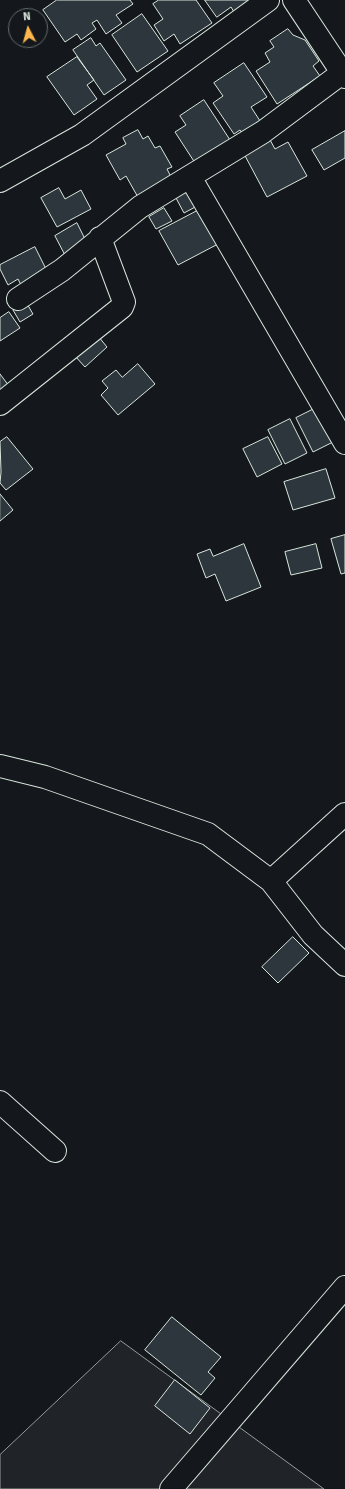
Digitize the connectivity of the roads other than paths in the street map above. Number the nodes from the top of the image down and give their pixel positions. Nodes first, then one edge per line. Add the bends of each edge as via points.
1 (268, 0) edge
2 (294, 0) edge
3 (344, 75) edge
4 (190, 177) junction
5 (0, 181) edge
6 (100, 238) junction
7 (18, 299) dead end
8 (0, 404) edge
9 (345, 443) edge
10 (0, 766) edge
11 (345, 814) edge
12 (271, 881) junction
13 (345, 965) edge
14 (0, 1102) edge
15 (55, 1151) dead end
16 (345, 1287) edge
17 (171, 1489) edge

1 - 5 street via 82,135
2 - 3 street
3 - 4 street via 263,132
4 - 6 street via 140,207
4 - 9 street
6 - 7 street via 62,270
6 - 8 street via 124,302 122,307
10 - 12 street via 45,777 208,834
11 - 12 street
12 - 13 street via 313,936
14 - 15 street
16 - 17 street

